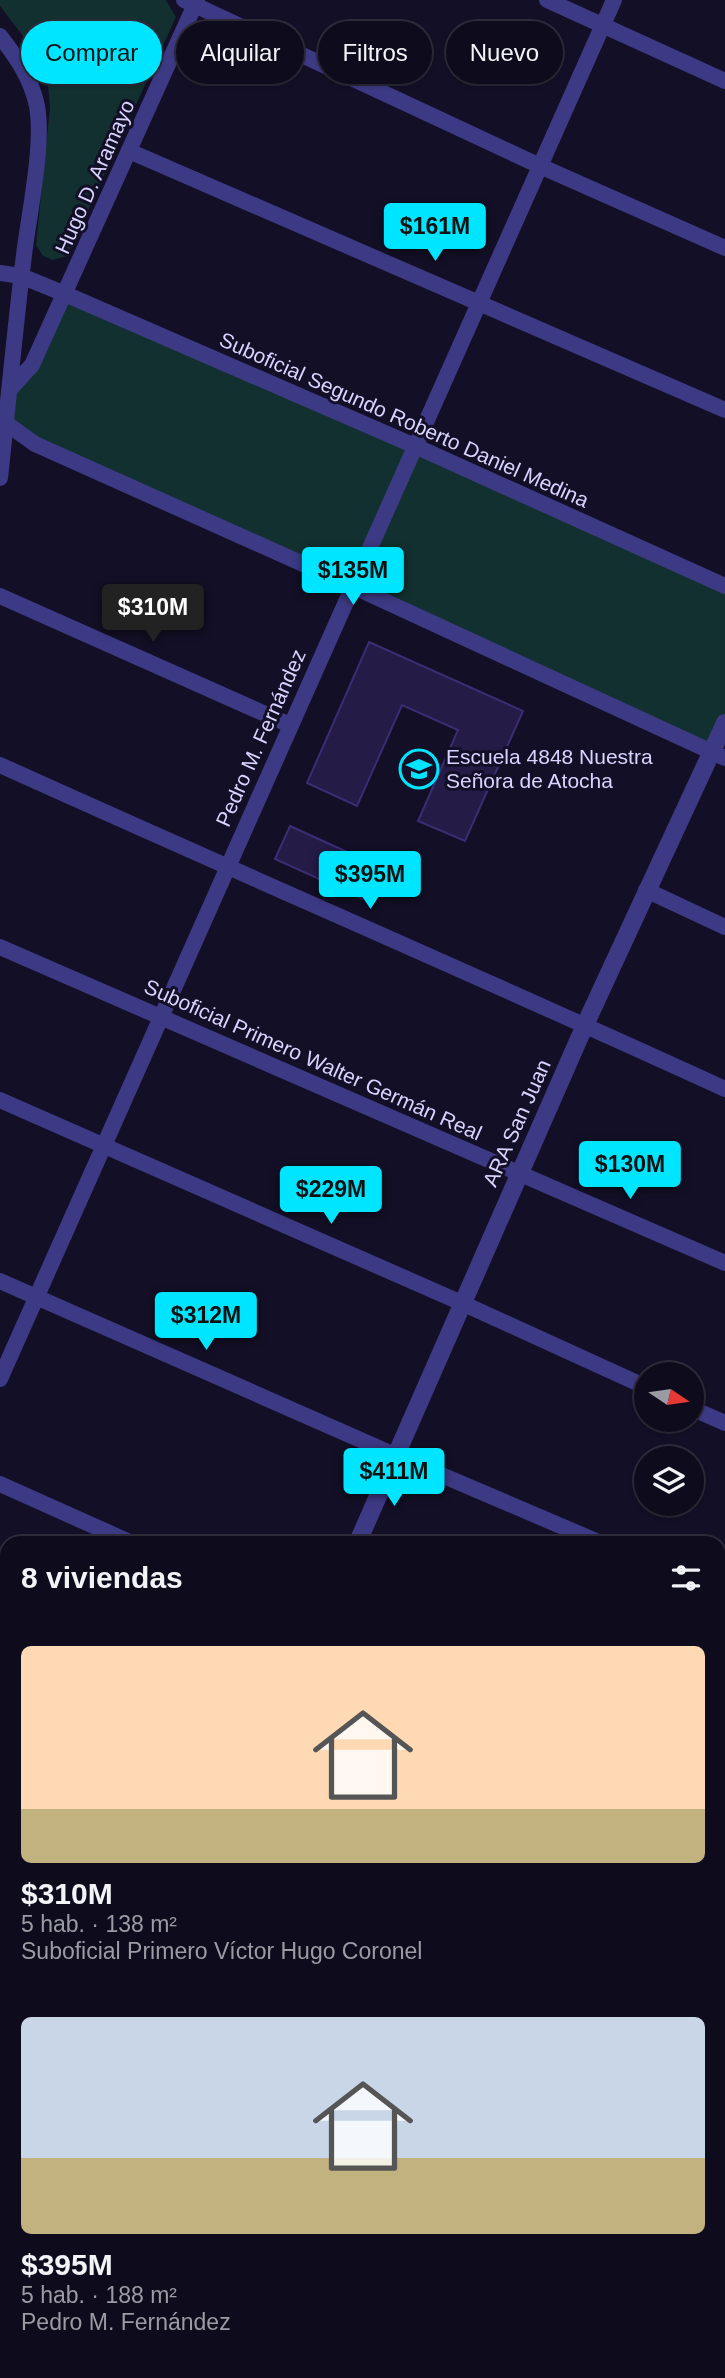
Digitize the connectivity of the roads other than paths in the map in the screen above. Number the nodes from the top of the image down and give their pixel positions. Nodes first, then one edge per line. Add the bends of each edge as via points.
1 (547, 0) edge
2 (614, 0) edge
3 (192, 2) edge
4 (603, 25) junction
5 (0, 36) edge
6 (725, 81) edge
7 (129, 150) junction
8 (540, 166) junction
9 (725, 248) edge
10 (0, 273) edge
11 (21, 276) junction
12 (65, 295) junction
13 (479, 302) junction
14 (10, 389) junction
15 (725, 410) edge
16 (3, 421) edge
17 (415, 446) junction
18 (0, 478) edge
19 (352, 586) junction
20 (725, 586) edge
21 (0, 596) edge
22 (725, 723) edge
23 (290, 725) junction
24 (719, 756) edge
25 (0, 765) edge
26 (226, 868) junction
27 (646, 890) junction
28 (725, 927) edge
29 (0, 947) edge
30 (161, 1016) junction
31 (585, 1025) junction
32 (725, 1089) edge
33 (0, 1100) edge
34 (103, 1147) junction
35 (520, 1173) junction
36 (725, 1263) edge
37 (0, 1281) edge
38 (36, 1298) junction
39 (464, 1304) junction
40 (0, 1379) edge
41 (634, 1382) edge
42 (704, 1414) edge
43 (725, 1423) edge
44 (397, 1456) junction
45 (0, 1484) edge
46 (116, 1536) edge
47 (361, 1536) edge
48 (584, 1536) edge

1 - 4 street
2 - 4 street, Pedro M. Fernández
3 - 7 street, Hugo D. Aramayo
3 - 8 street
4 - 6 street
4 - 8 street, Pedro M. Fernández
5 - 11 street via 22,65 37,108 38,147
7 - 12 street, Hugo D. Aramayo
7 - 13 street
8 - 9 street
8 - 13 street, Pedro M. Fernández
10 - 11 street, Suboficial Segundo Roberto Daniel Medina
11 - 12 street, Suboficial Segundo Roberto Daniel Medina
11 - 14 street
12 - 14 street, Hugo D. Aramayo via 32,365
12 - 17 street, Suboficial Segundo Roberto Daniel Medina
13 - 15 street
13 - 17 street, Pedro M. Fernández
14 - 16 street
16 - 18 street
16 - 19 street via 35,443
17 - 19 street, Pedro M. Fernández
17 - 20 street, Suboficial Segundo Roberto Daniel Medina
19 - 23 street, Pedro M. Fernández
19 - 24 street
21 - 23 street
22 - 24 street, ARA San Juan
23 - 26 street, Pedro M. Fernández
24 - 27 street, ARA San Juan
25 - 26 street
26 - 30 street, Pedro M. Fernández
26 - 31 street
27 - 28 street
27 - 31 street, ARA San Juan
29 - 30 street, Suboficial Primero Walter Germán Real
30 - 34 street, Pedro M. Fernández
30 - 35 street, Suboficial Primero Walter Germán Real
31 - 32 street
31 - 35 street, ARA San Juan
33 - 34 street
34 - 38 street, Pedro M. Fernández
34 - 39 street
35 - 36 street, Suboficial Primero Walter Germán Real
35 - 39 street, ARA San Juan
37 - 38 street
38 - 40 street, Pedro M. Fernández
38 - 44 street
39 - 41 street
39 - 44 street, ARA San Juan
42 - 43 street
44 - 47 street, ARA San Juan
44 - 48 street
45 - 46 street

